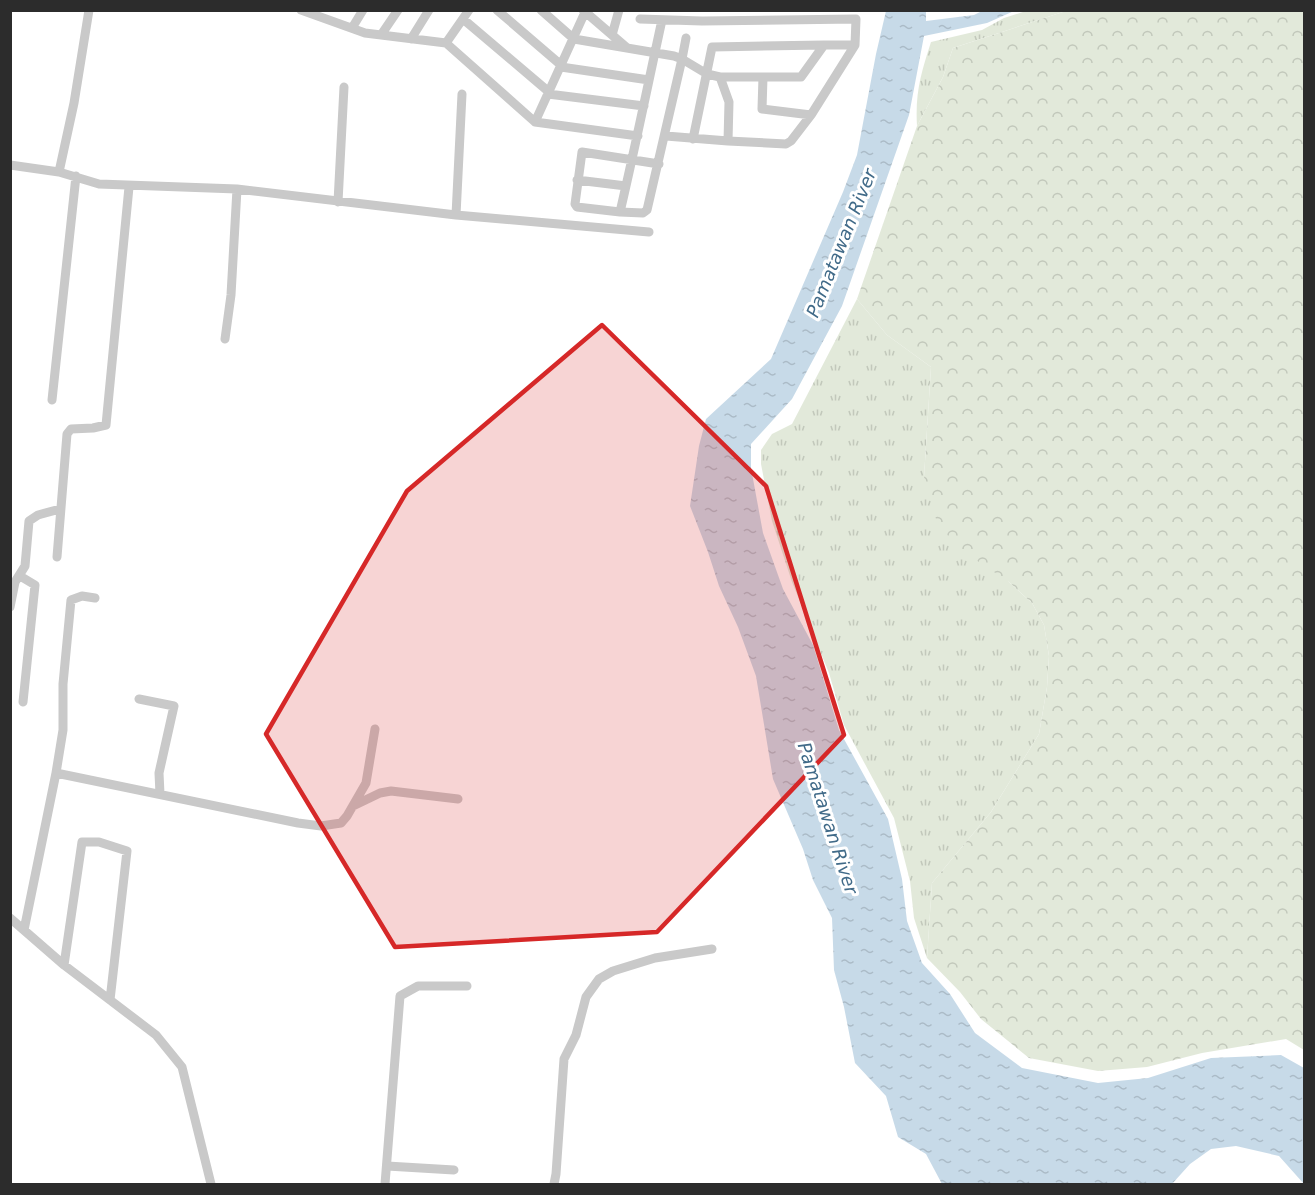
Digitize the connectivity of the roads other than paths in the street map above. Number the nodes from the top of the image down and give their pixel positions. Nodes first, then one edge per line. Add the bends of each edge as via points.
1 (89, 10) edge
2 (301, 10) edge
3 (363, 10) edge
4 (398, 10) edge
5 (429, 10) edge
6 (497, 10) edge
7 (541, 10) edge
8 (619, 10) edge
9 (677, 10) edge
10 (705, 10) edge
11 (734, 10) edge
12 (764, 10) edge
13 (585, 11) edge
14 (328, 15) edge
15 (466, 15) edge
16 (856, 15) edge
17 (644, 16) edge
18 (662, 20) junction
19 (674, 21) junction
20 (702, 21) junction
21 (731, 21) junction
22 (762, 21) junction
23 (352, 28) junction
24 (381, 35) junction
25 (612, 35) junction
26 (686, 38) dead end
27 (411, 39) junction
28 (573, 39) junction
29 (446, 43) junction
30 (824, 45) junction
31 (855, 45) junction
32 (628, 48) junction
33 (655, 52) junction
34 (682, 59) junction
35 (561, 66) junction
36 (708, 74) junction
37 (720, 77) junction
38 (762, 77) junction
39 (649, 80) junction
40 (344, 87) dead end
41 (549, 93) junction
42 (462, 94) dead end
43 (644, 106) junction
44 (811, 115) junction
45 (535, 122) junction
46 (638, 136) junction
47 (666, 136) junction
48 (693, 139) junction
49 (728, 141) junction
50 (632, 159) junction
51 (659, 164) junction
52 (10, 165) edge
53 (59, 172) junction
54 (76, 176) junction
55 (577, 180) junction
56 (626, 186) junction
57 (129, 187) junction
58 (237, 189) junction
59 (338, 202) junction
60 (620, 212) junction
61 (456, 215) junction
62 (650, 232) dead end
63 (225, 339) dead end
64 (52, 400) dead end
65 (60, 509) junction
66 (57, 557) dead end
67 (20, 576) junction
68 (95, 598) dead end
69 (10, 607) edge
70 (139, 699) dead end
71 (23, 702) dead end
72 (375, 729) dead end
73 (56, 773) junction
74 (160, 794) junction
75 (458, 799) dead end
76 (353, 806) junction
77 (10, 918) edge
78 (24, 930) junction
79 (712, 949) dead end
80 (64, 965) junction
81 (467, 986) dead end
82 (110, 1000) junction
83 (387, 1166) junction
84 (454, 1170) dead end
85 (211, 1185) edge
86 (385, 1185) edge
87 (554, 1185) edge

1 - 53 street
2 - 14 street
3 - 23 street
4 - 24 street
5 - 27 street
6 - 35 street
7 - 28 street
8 - 25 street
9 - 19 street
10 - 20 street
11 - 21 street
12 - 22 street
13 - 25 street
13 - 28 street
14 - 23 street
15 - 29 street
15 - 41 street
16 - 22 street
16 - 31 street
17 - 18 street
18 - 19 street
18 - 33 street
19 - 20 street
20 - 21 street
21 - 22 street
23 - 24 street
24 - 27 street
25 - 32 street
26 - 34 street
27 - 29 street
28 - 32 street
28 - 35 street
29 - 45 street
30 - 31 street
30 - 36 street via 714,46
30 - 38 street via 801,77
31 - 44 street
32 - 33 street
33 - 34 street
33 - 39 street
34 - 36 street
34 - 47 street
35 - 39 street
35 - 41 street
36 - 37 street
36 - 48 street
37 - 38 street
37 - 49 street via 729,102
38 - 44 street via 762,109
39 - 43 street
40 - 59 street
41 - 43 street
41 - 45 street
42 - 61 street
43 - 46 street
44 - 49 street via 786,144
45 - 46 street
46 - 50 street
47 - 48 street
47 - 51 street
48 - 49 street
50 - 51 street
50 - 55 street via 582,152
50 - 56 street
51 - 60 street via 647,210
52 - 53 street
53 - 54 street
54 - 57 street via 99,184
54 - 64 street
55 - 56 street
55 - 60 street via 577,207
56 - 60 street
57 - 58 street
57 - 65 street via 106,425 70,429 67,434
58 - 59 street
58 - 63 street
59 - 61 street
61 - 62 street
65 - 66 street
65 - 67 street via 29,521 25,566
67 - 69 street
67 - 71 street via 35,585
68 - 73 street via 82,596 71,600 63,730
70 - 74 street via 174,706 159,774
72 - 76 street via 366,783
73 - 74 street
73 - 78 street
74 - 76 street via 321,826 341,823
75 - 76 street via 391,791
77 - 78 street
78 - 80 street
79 - 87 street via 655,958 613,970 599,979 586,997 576,1035 564,1059
80 - 82 street
80 - 82 street via 82,842 99,842 127,851
81 - 83 street via 418,986 400,996
82 - 85 street via 156,1035 182,1067
83 - 84 street
83 - 86 street

